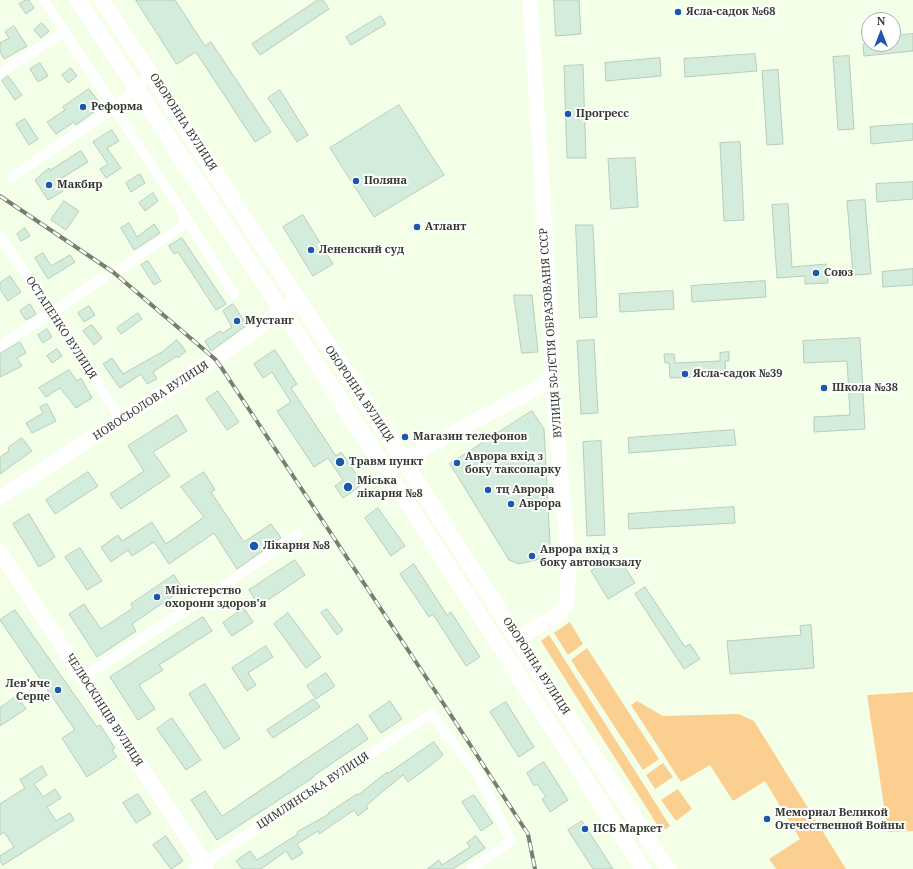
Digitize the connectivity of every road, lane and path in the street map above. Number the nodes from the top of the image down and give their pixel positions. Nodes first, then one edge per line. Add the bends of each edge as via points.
1 (44, 0) edge
2 (78, 0) edge
3 (102, 0) edge
4 (530, 0) edge
5 (65, 31) junction
6 (0, 73) edge
7 (152, 75) junction
8 (137, 89) junction
9 (114, 108) junction
10 (12, 177) dead end
11 (186, 218) junction
12 (0, 236) edge
13 (120, 269) dead end
14 (103, 278) dead end
15 (234, 294) dead end
16 (298, 300) junction
17 (281, 310) junction
18 (52, 312) junction
19 (0, 346) edge
20 (552, 380) junction
21 (121, 420) junction
22 (403, 461) junction
23 (0, 497) edge
24 (297, 534) dead end
25 (0, 552) edge
26 (516, 639) junction
27 (83, 677) junction
28 (203, 867) edge
29 (471, 869) edge
30 (643, 869) edge
31 (668, 869) edge

1 - 5 street
2 - 8 main road, ОБОРОННА ВУЛИЦЯ
3 - 7 main road, ОБОРОННА ВУЛИЦЯ
4 - 20 street, ВУЛИЦЯ 50-ЛЄТІЯ ОБРАЗОВАНІЯ СССР via 551,327
5 - 6 street
5 - 9 street
7 - 8 street
7 - 16 main road, ОБОРОННА ВУЛИЦЯ
8 - 9 street
8 - 17 main road, ОБОРОННА ВУЛИЦЯ
9 - 10 street
9 - 11 street
11 - 13 street via 181,227
11 - 15 street
12 - 18 street, ОСТАПЕНКО ВУЛИЦЯ
14 - 18 street
16 - 17 street, НОВОСЬОЛОВА ВУЛИЦЯ
16 - 22 main road, ОБОРОННА ВУЛИЦЯ
17 - 21 street, НОВОСЬОЛОВА ВУЛИЦЯ via 215,360
17 - 30 main road, ОБОРОННА ВУЛИЦЯ
18 - 19 street
18 - 21 street, ОСТАПЕНКО ВУЛИЦЯ
20 - 22 street
20 - 26 street, ВУЛИЦЯ 50-ЛЄТІЯ ОБРАЗОВАНІЯ СССР via 569,563 567,599 560,613
21 - 23 street, НОВОСЬОЛОВА ВУЛИЦЯ
22 - 26 main road, ОБОРОННА ВУЛИЦЯ
24 - 27 street
25 - 27 street, ЧЕЛЮСКІНЦІВ ВУЛИЦЯ
26 - 31 main road, ОБОРОННА ВУЛИЦЯ
27 - 28 street, ЧЕЛЮСКІНЦІВ ВУЛИЦЯ
28 - 29 street, ЦИМЛЯНСЬКА ВУЛИЦЯ via 431,714 479,776 511,841

